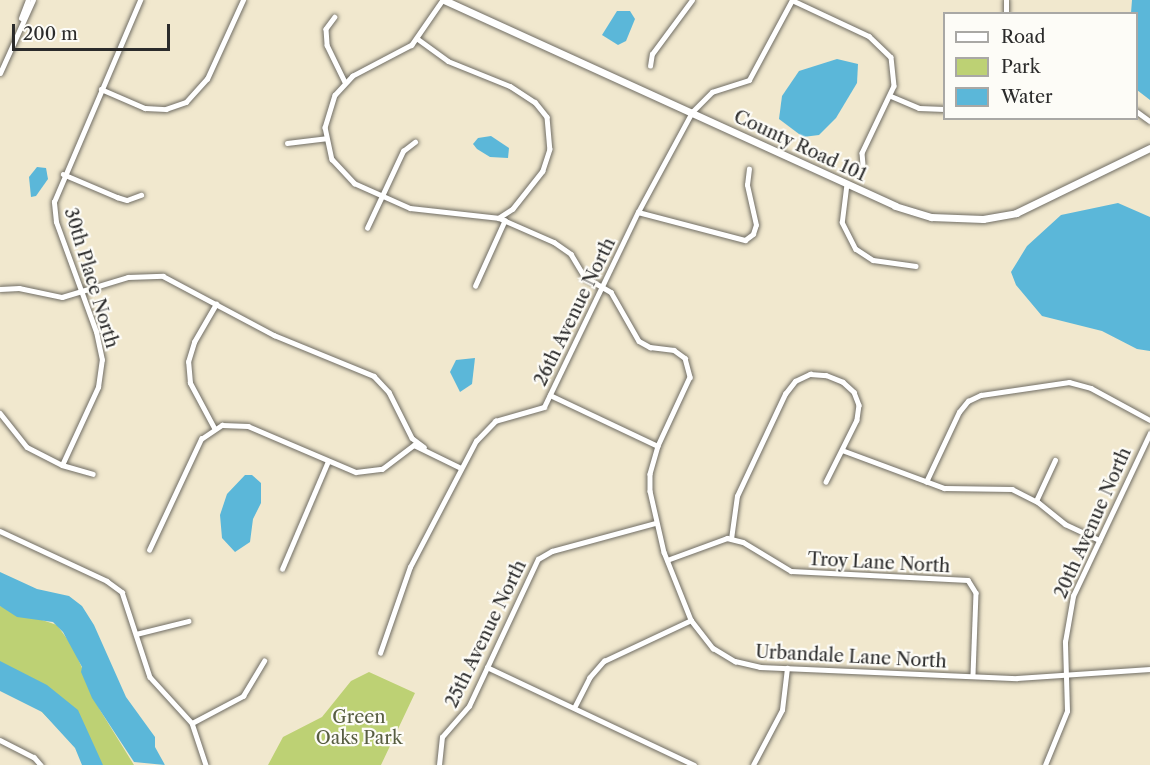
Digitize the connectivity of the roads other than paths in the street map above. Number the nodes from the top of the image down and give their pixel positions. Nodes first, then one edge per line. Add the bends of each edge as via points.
1 (28, 0) edge
2 (33, 0) edge
3 (140, 0) edge
4 (243, 0) edge
5 (444, 0) edge
6 (692, 0) edge
7 (792, 0) edge
8 (335, 17) dead end
9 (418, 39) junction
10 (650, 66) dead end
11 (0, 72) edge
12 (345, 82) junction
13 (101, 89) junction
14 (891, 96) junction
15 (943, 109) edge
16 (692, 112) junction
17 (1138, 112) edge
18 (1150, 121) edge
19 (326, 138) junction
20 (415, 142) dead end
21 (287, 143) dead end
22 (1150, 148) edge
23 (863, 164) dead end
24 (749, 169) dead end
25 (63, 174) junction
26 (847, 184) junction
27 (141, 195) dead end
28 (382, 196) junction
29 (638, 212) junction
30 (502, 219) junction
31 (367, 228) dead end
32 (916, 266) dead end
33 (475, 286) dead end
34 (602, 286) junction
35 (0, 289) edge
36 (81, 292) junction
37 (216, 304) junction
38 (550, 394) junction
39 (0, 412) edge
40 (1150, 420) edge
41 (214, 428) junction
42 (1150, 432) edge
43 (658, 446) junction
44 (424, 447) junction
45 (842, 450) junction
46 (1055, 460) dead end
47 (328, 461) junction
48 (62, 465) junction
49 (461, 468) junction
50 (93, 474) dead end
51 (826, 482) dead end
52 (926, 483) junction
53 (1036, 501) junction
54 (655, 523) junction
55 (0, 531) edge
56 (731, 539) junction
57 (1099, 540) junction
58 (149, 550) dead end
59 (667, 560) junction
60 (282, 569) dead end
61 (691, 620) junction
62 (189, 621) dead end
63 (136, 634) junction
64 (380, 653) dead end
65 (264, 661) dead end
66 (487, 666) junction
67 (787, 668) junction
68 (1150, 669) edge
69 (1067, 675) junction
70 (973, 676) junction
71 (574, 708) junction
72 (192, 723) junction
73 (0, 740) edge
74 (41, 765) edge
75 (206, 765) edge
76 (439, 765) edge
77 (694, 765) edge
78 (753, 765) edge
79 (1045, 765) edge

1 - 11 street
2 - 11 street
3 - 13 street, 30th Place North
4 - 13 street via 207,79 186,102 166,109 145,108
5 - 9 street
5 - 16 main road, County Road 101
6 - 10 street via 652,54
7 - 14 street via 869,36 885,48 894,66
7 - 16 street via 749,80 712,92
8 - 12 street via 327,29 327,45
9 - 12 street
9 - 30 street via 448,61 510,86 535,102 547,117 550,149 543,171
12 - 19 street via 330,105
13 - 25 street, 30th Place North
14 - 15 street via 919,108
14 - 23 street via 862,153
16 - 26 main road, County Road 101
16 - 29 street, 26th Avenue North
17 - 18 street
19 - 21 street
19 - 28 street via 332,159 345,177
20 - 28 street via 403,151
22 - 26 main road, County Road 101 via 1034,205 983,219 946,219 914,213
24 - 29 street via 747,185 756,225 745,240
25 - 27 street via 128,200
25 - 36 street, 30th Place North via 54,212
26 - 32 street via 842,222 856,249 873,260
28 - 30 street via 424,212
28 - 31 street
29 - 34 street, 26th Avenue North
30 - 33 street
30 - 34 street via 564,248 585,277
34 - 38 street, 26th Avenue North
34 - 43 street, Urbandale Lane North via 611,292 639,341 650,347 674,350 689,364 687,384
35 - 36 street via 19,288 62,297
36 - 37 street via 151,274 174,281
36 - 48 street, 30th Place North via 100,346 101,374
37 - 41 street via 194,342 188,362 190,383
37 - 44 street via 291,344 374,376 389,392 412,438
38 - 43 street
38 - 49 street, 26th Avenue North via 544,406 503,417 488,427
39 - 48 street via 19,441
40 - 52 street via 1091,388 1069,382 981,395 968,401 959,412
41 - 47 street via 240,424
41 - 58 street via 197,446
42 - 57 street, 20th Avenue North
43 - 54 street, Urbandale Lane North via 650,474
44 - 47 street via 409,447 382,469 365,473
44 - 49 street
45 - 51 street
45 - 52 street
45 - 56 street via 859,412 850,387 834,378 810,374 795,381 785,394 737,495
46 - 53 street
47 - 60 street
48 - 50 street
49 - 64 street, 26th Avenue North via 411,567
52 - 53 street via 944,488 1012,489
53 - 57 street via 1065,524
54 - 59 street, Urbandale Lane North
54 - 66 street, 25th Avenue North via 552,551 538,559
55 - 63 street via 115,586 127,600
56 - 59 street via 711,541
56 - 70 street, Troy Lane North via 791,571 972,582 976,593
57 - 69 street, 20th Avenue North via 1069,611 1065,642
59 - 61 street, Urbandale Lane North
61 - 67 street, Urbandale Lane North via 713,648 735,661
61 - 71 street via 604,661 589,678
62 - 63 street
63 - 72 street via 150,677
65 - 72 street via 243,696
66 - 71 street
66 - 76 street, 25th Avenue North via 465,713 442,737
67 - 70 street, Urbandale Lane North
67 - 78 street via 782,710
68 - 69 street, Urbandale Lane North
69 - 70 street, Urbandale Lane North
69 - 79 street, 20th Avenue North via 1067,711
71 - 77 street
72 - 75 street
73 - 74 street via 34,757

